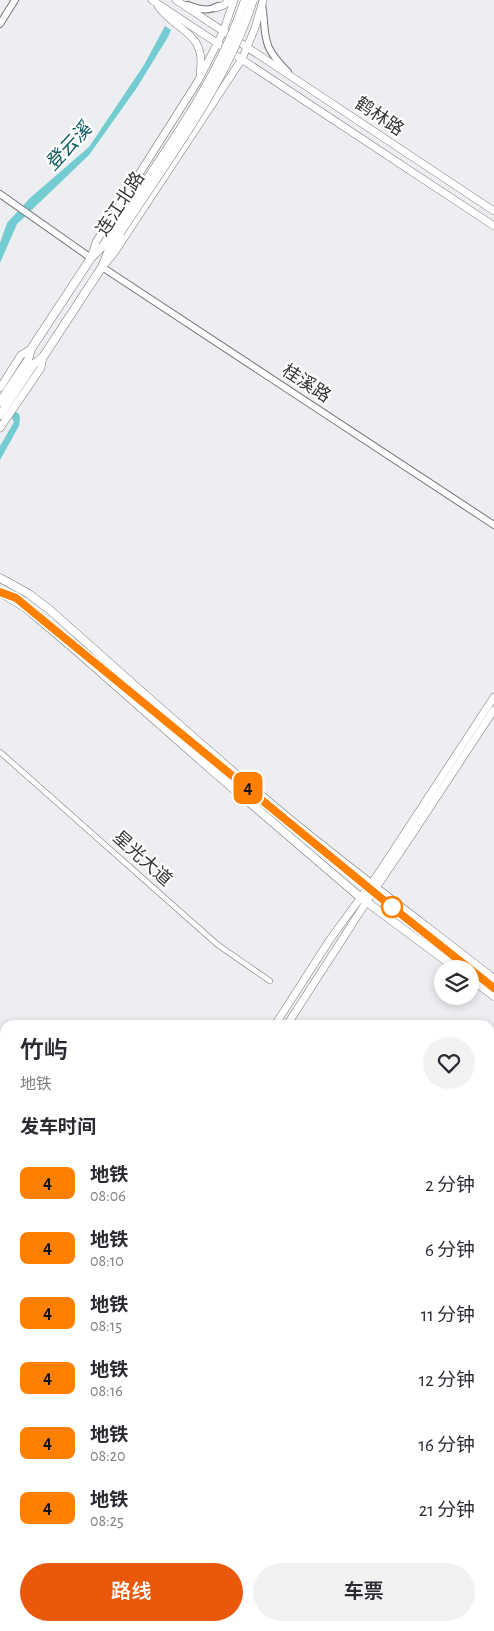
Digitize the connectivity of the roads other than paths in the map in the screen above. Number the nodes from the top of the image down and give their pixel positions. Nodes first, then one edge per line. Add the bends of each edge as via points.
1 (15, 0) edge
2 (176, 0) edge
3 (224, 0) edge
4 (229, 0) edge
5 (234, 0) edge
6 (245, 0) edge
7 (253, 0) edge
8 (153, 1) edge
9 (263, 1) edge
10 (216, 8) junction
11 (0, 24) edge
12 (223, 32) junction
13 (218, 44) junction
14 (247, 48) junction
15 (242, 59) junction
16 (198, 80) junction
17 (298, 82) junction
18 (0, 194) edge
19 (494, 211) edge
20 (494, 226) edge
21 (117, 231) junction
22 (91, 258) junction
23 (102, 267) junction
24 (31, 349) junction
25 (43, 357) junction
26 (14, 387) junction
27 (0, 388) edge
28 (0, 402) edge
29 (4, 415) edge
30 (0, 428) edge
31 (494, 526) edge
32 (0, 578) edge
33 (0, 592) edge
34 (494, 697) edge
35 (494, 710) edge
36 (0, 752) edge
37 (373, 886) junction
38 (363, 899) junction
39 (445, 960) edge
40 (494, 979) edge
41 (270, 981) dead end
42 (479, 985) edge
43 (494, 996) edge
44 (278, 1020) edge
45 (290, 1020) edge

1 - 11 street
2 - 10 street via 200,9
2 - 12 main road, 鹤林路
3 - 10 street
4 - 10 main road
5 - 12 main road
6 - 21 main road, 连江北路, bridge via 233,35 211,79
7 - 21 main road, 连江北路, bridge via 240,38 217,82
8 - 13 main road
8 - 16 main road via 164,16 195,40 201,56
9 - 14 main road
9 - 17 street via 269,50
12 - 13 main road
12 - 14 main road, 鹤林路
13 - 15 main road
13 - 16 main road
14 - 15 main road
14 - 17 main road, 鹤林路
15 - 20 main road
15 - 23 main road
16 - 22 main road via 96,242
17 - 19 main road, 鹤林路
18 - 22 street
21 - 22 main road, 连江北路
21 - 23 main road, 连江北路
22 - 24 main road, 连江北路
23 - 25 main road, 连江北路
23 - 31 street, 桂溪路
24 - 26 main road, 连江北路
24 - 27 main road via 21,355
25 - 26 main road, 连江北路
25 - 29 main road via 41,368 15,406
26 - 28 main road, 连江北路
26 - 29 main road, 连江北路
29 - 30 main road
32 - 37 main road via 50,610 181,727
33 - 38 main road via 72,646
34 - 37 main road
35 - 37 main road
36 - 41 street, 星光大道 via 218,945
37 - 38 main road
37 - 40 main road
38 - 39 main road
38 - 44 main road
38 - 45 main road
42 - 43 main road

